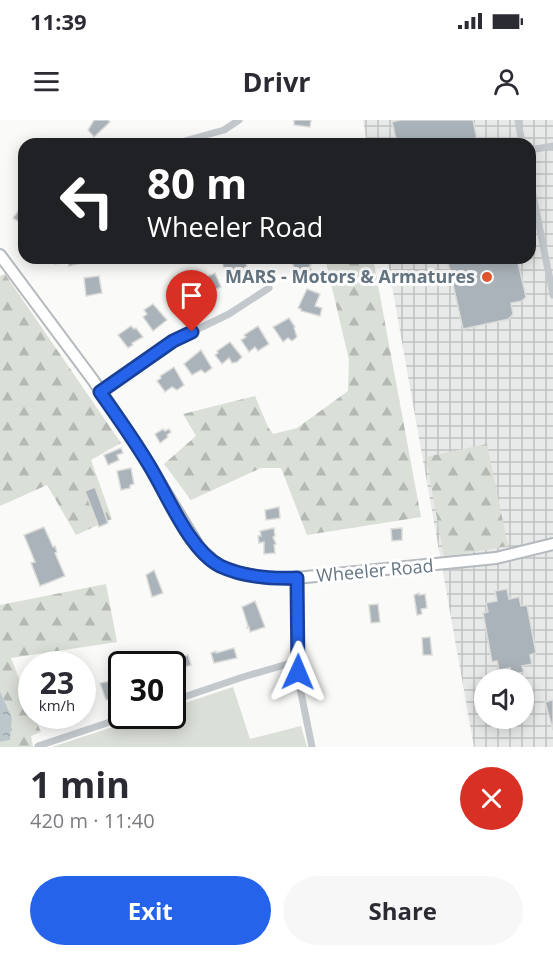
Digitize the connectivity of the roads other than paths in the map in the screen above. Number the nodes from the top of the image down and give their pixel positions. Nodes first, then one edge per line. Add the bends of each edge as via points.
1 (239, 120) edge
2 (518, 120) edge
3 (195, 138) edge
4 (521, 138) edge
5 (553, 146) edge
6 (536, 149) edge
7 (536, 210) edge
8 (0, 255) edge
9 (270, 288) dead end
10 (553, 295) edge
11 (100, 392) junction
12 (553, 544) edge
13 (297, 578) junction
14 (298, 662) junction
15 (186, 696) edge
16 (108, 723) edge
17 (38, 746) edge
18 (312, 747) edge

1 - 3 street via 224,130
2 - 4 street
5 - 6 street
7 - 10 street
8 - 11 main road, Wheeler Road
9 - 11 street via 229,314 173,341
11 - 13 main road, Wheeler Road via 200,549 218,565 239,573
12 - 13 main road, Wheeler Road via 496,558
13 - 14 street
14 - 15 street
14 - 18 street
16 - 17 street

